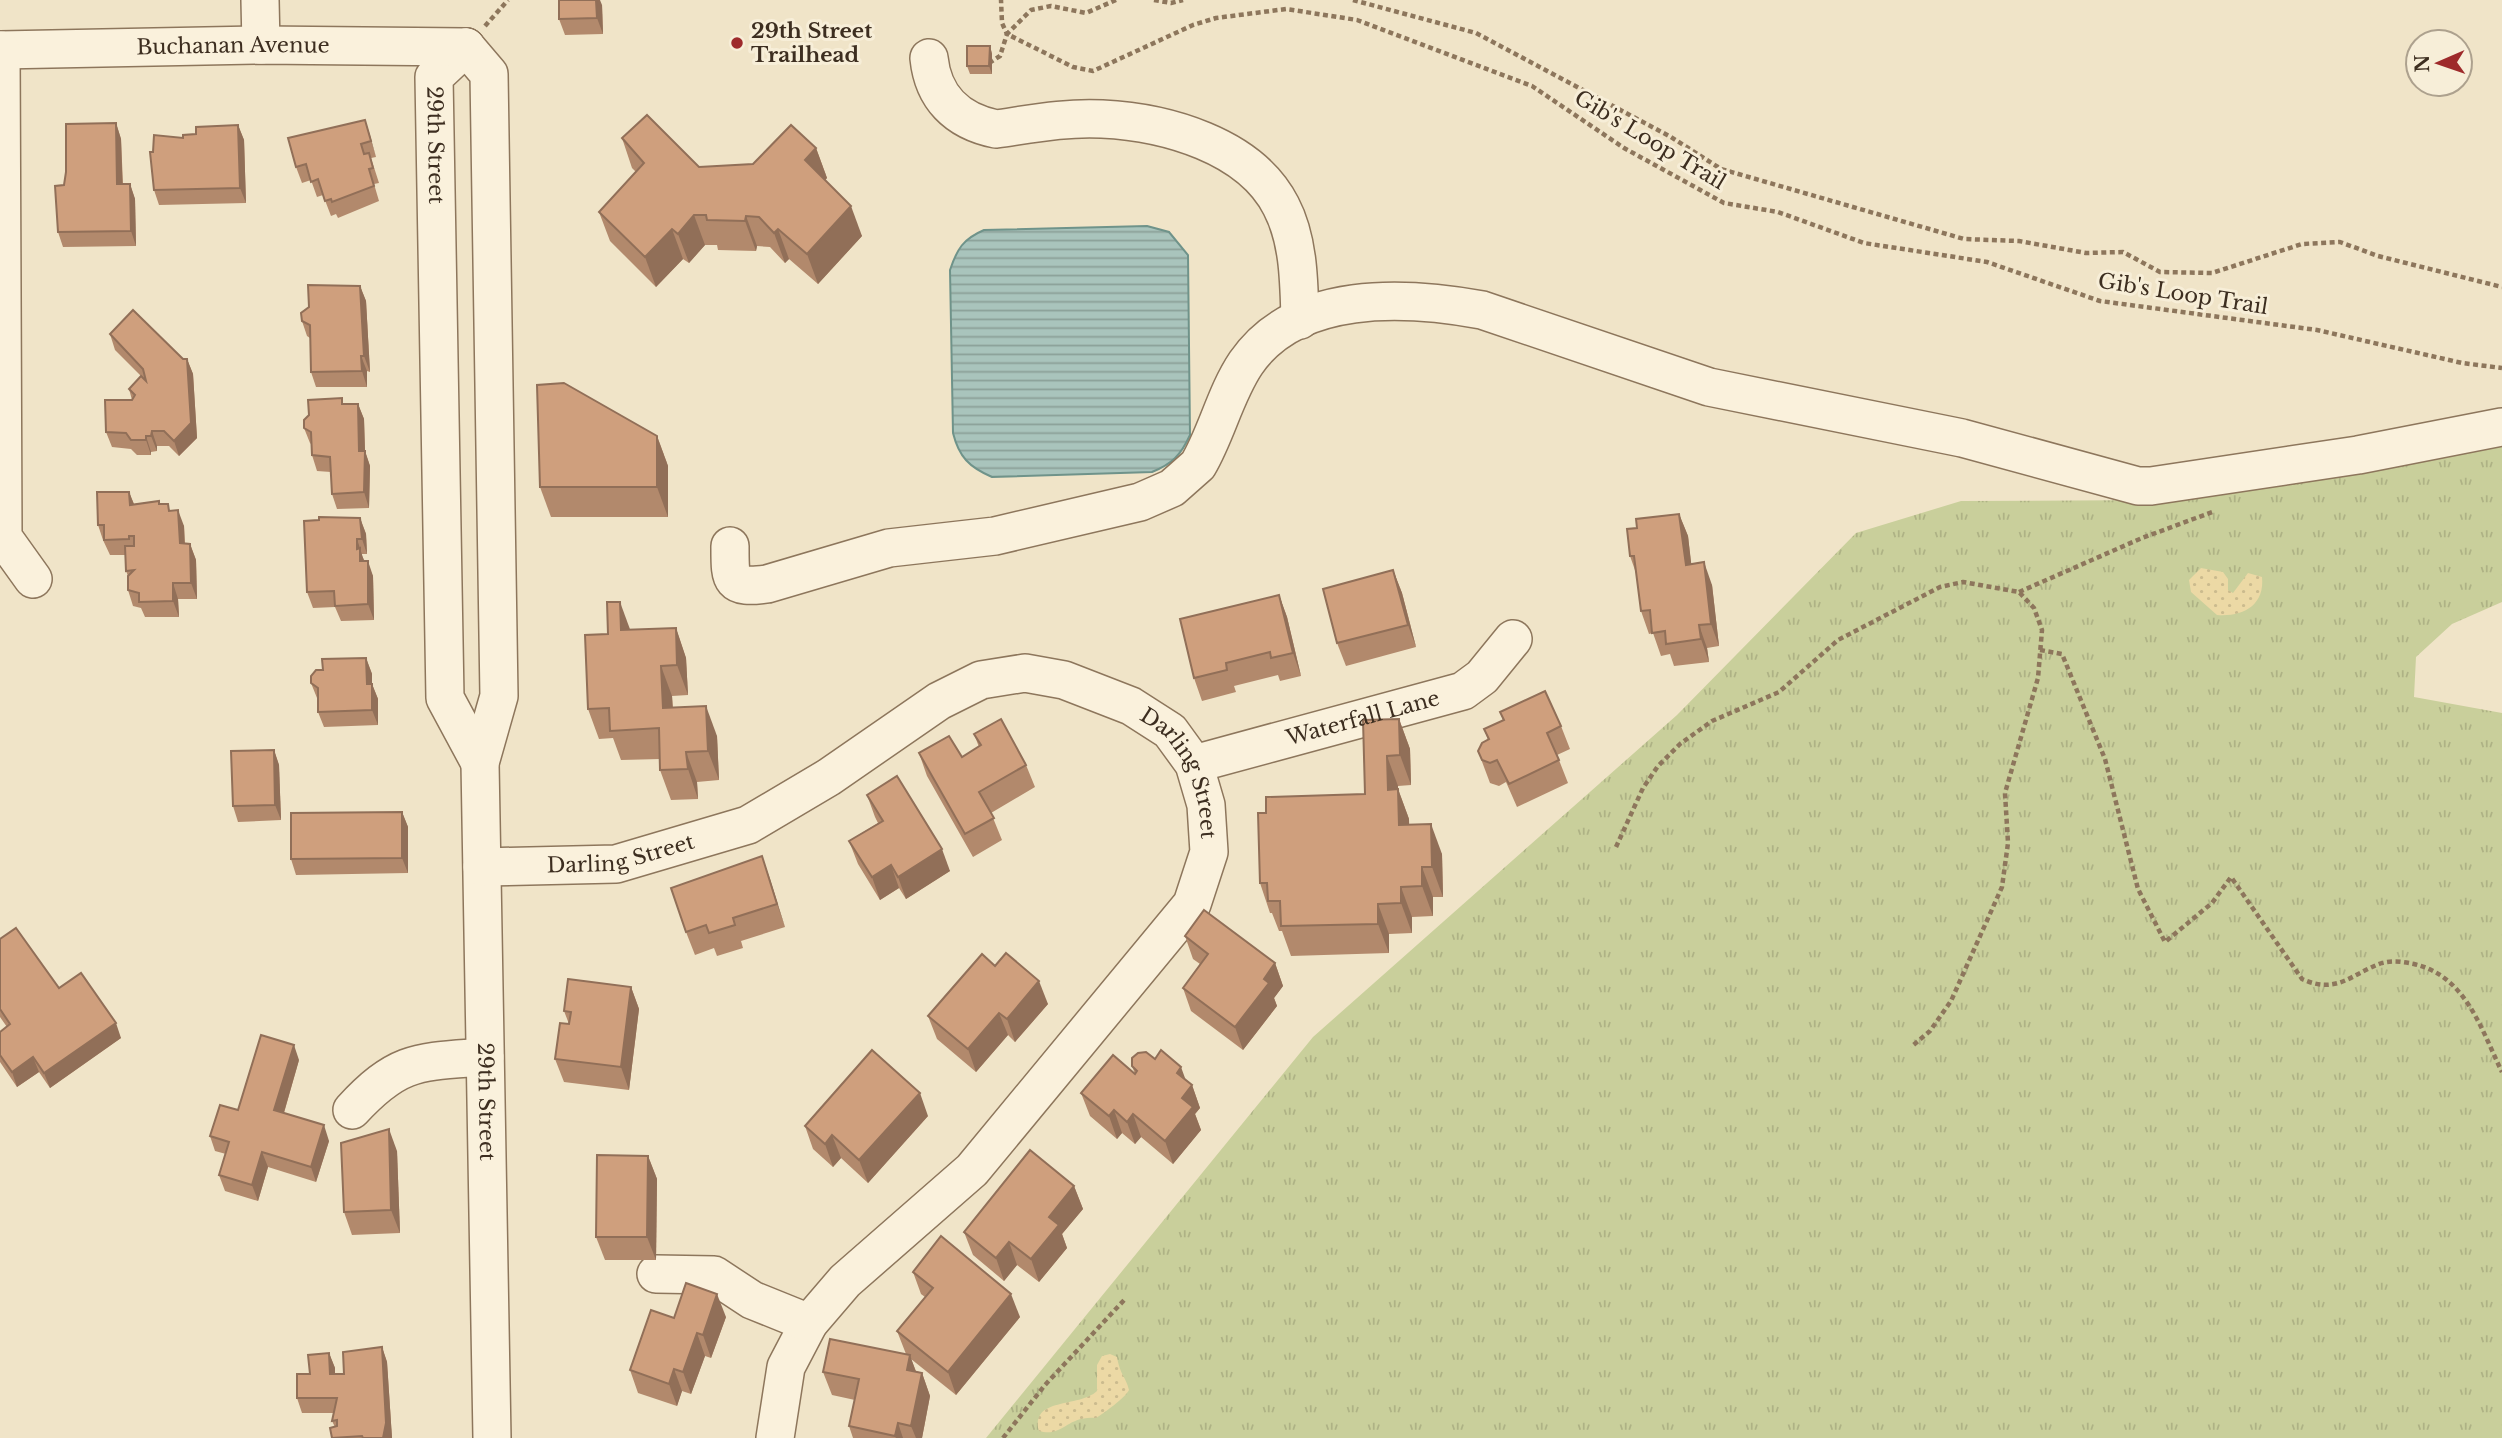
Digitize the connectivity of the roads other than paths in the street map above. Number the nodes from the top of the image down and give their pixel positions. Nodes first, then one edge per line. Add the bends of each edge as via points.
1 (260, 0) edge
2 (261, 45) junction
3 (466, 47) junction
4 (0, 50) edge
5 (929, 58) dead end
6 (1300, 320) junction
7 (2502, 427) edge
8 (730, 547) dead end
9 (33, 579) dead end
10 (1513, 639) dead end
11 (480, 763) junction
12 (1194, 764) junction
13 (482, 867) junction
14 (485, 1057) junction
15 (352, 1110) dead end
16 (656, 1274) dead end
17 (809, 1324) junction
18 (492, 1438) edge
19 (775, 1438) edge

1 - 2 street
2 - 3 street, Buchanan Avenue
2 - 4 street, Buchanan Avenue
3 - 11 street, 29th Street via 489,74 499,696
3 - 11 street, 29th Street via 434,77 445,698
4 - 9 street via 3,537
5 - 6 street via 931,78 940,95 987,127 1068,119 1136,123 1223,150 1246,164 1275,195 1290,228
6 - 7 street via 1368,302 1482,310 1709,387 1962,438 2138,486 2358,456
6 - 8 street via 1256,349 1198,464 1159,496 995,536 889,548 758,586 737,585 732,580
10 - 12 street, Waterfall Lane via 1482,677 1463,691
11 - 13 street, 29th Street
12 - 13 street, Darling Street via 1170,731 1131,706 1064,680 1026,673 981,680 939,701 829,777 748,825 616,864
12 - 17 street, Darling Street via 1206,805 1209,852 1192,904 972,1170 845,1281
13 - 14 street, 29th Street
14 - 15 street via 406,1065 375,1085
14 - 18 street, 29th Street
16 - 17 street via 714,1275 752,1300
17 - 19 street, Darling Street via 786,1367

